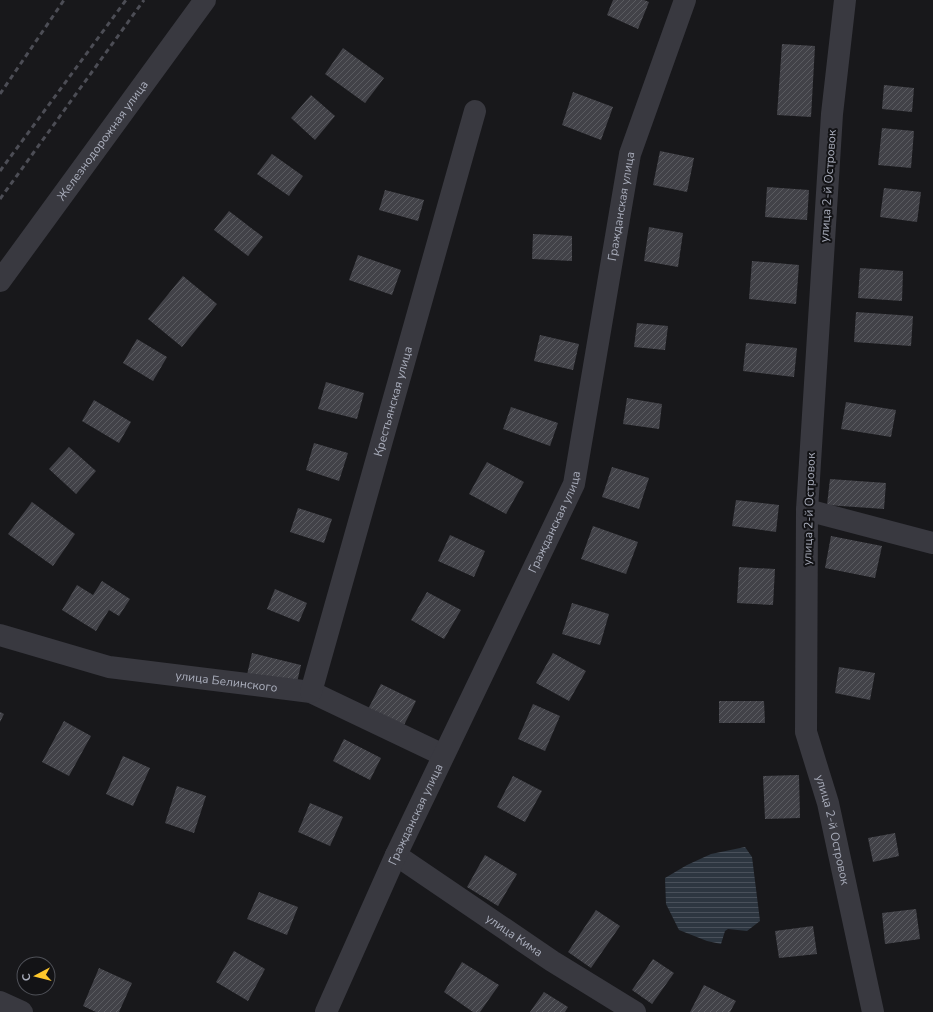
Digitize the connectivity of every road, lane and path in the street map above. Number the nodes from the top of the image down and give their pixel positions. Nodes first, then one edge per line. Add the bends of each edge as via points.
1 (205, 0) edge
2 (685, 0) edge
3 (845, 0) edge
4 (475, 111) dead end
5 (0, 281) edge
6 (807, 510) junction
7 (933, 543) edge
8 (0, 635) edge
9 (311, 692) junction
10 (443, 755) junction
11 (396, 855) junction
12 (0, 1002) edge
13 (22, 1012) edge
14 (326, 1012) edge
15 (635, 1012) edge
16 (873, 1012) edge

1 - 5 street, Железнодорожная улица
2 - 10 street, Гражданская улица via 630,154 574,484
3 - 6 street, улица 2-й Островок via 832,114
4 - 9 street, Крестьянская улица
6 - 7 street
6 - 16 street, улица 2-й Островок via 806,732 828,803
8 - 9 street, улица Белинского via 108,666
9 - 10 street, улица Белинского
10 - 11 street, Гражданская улица
11 - 14 street, Гражданская улица
11 - 15 street, улица Кима via 552,961
12 - 13 street

